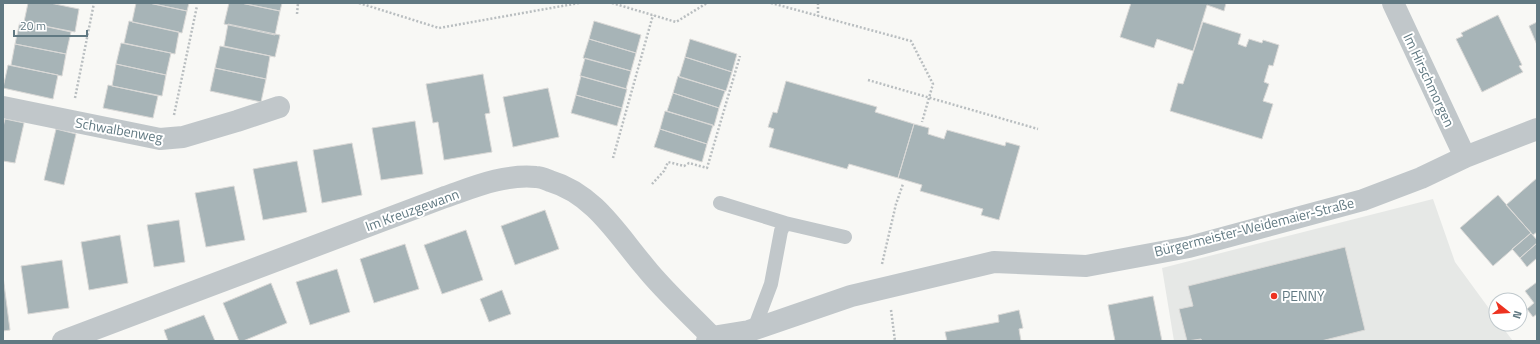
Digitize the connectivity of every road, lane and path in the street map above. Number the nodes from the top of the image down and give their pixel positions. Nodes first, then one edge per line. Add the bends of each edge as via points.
1 (94, 3) edge
2 (298, 3) edge
3 (359, 3) edge
4 (579, 3) edge
5 (612, 3) edge
6 (708, 3) edge
7 (771, 3) edge
8 (818, 3) edge
9 (1393, 3) edge
10 (197, 6) dead end
11 (296, 14) dead end
12 (653, 15) junction
13 (818, 16) junction
14 (740, 56) dead end
15 (868, 80) dead end
16 (929, 98) junction
17 (3, 107) edge
18 (279, 107) dead end
19 (70, 121) junction
20 (922, 122) dead end
21 (1038, 129) dead end
22 (1537, 129) edge
23 (169, 139) junction
24 (1465, 157) junction
25 (613, 158) dead end
26 (652, 184) dead end
27 (903, 184) dead end
28 (720, 203) dead end
29 (784, 223) junction
30 (846, 237) dead end
31 (888, 287) junction
32 (754, 329) junction
33 (710, 339) edge
34 (63, 341) edge
35 (895, 341) edge

1 - 19 path
2 - 11 path
3 - 4 path via 439,28
5 - 12 path
6 - 12 path via 676,22
7 - 13 path
8 - 13 path
9 - 24 street, Im Hirschmorgen
10 - 23 path
12 - 25 path
13 - 16 path via 910,41 932,84
14 - 26 path via 707,168 689,163 684,166 668,162 664,171
15 - 16 path
16 - 20 path
16 - 21 path
17 - 19 street, Schwalbenweg
18 - 23 street, Schwalbenweg via 237,122
19 - 23 street, Schwalbenweg via 149,138
22 - 24 street, Bürgermeister-Weidemaier-Straße
24 - 31 street, Bürgermeister-Weidemaier-Straße via 1421,178 1362,200 1188,246 1086,266 994,262
27 - 31 path via 882,268 881,281
28 - 29 lane
29 - 30 lane
29 - 32 lane via 771,284
31 - 32 street, Bürgermeister-Weidemaier-Straße via 850,296
31 - 35 path
32 - 33 street, Bürgermeister-Weidemaier-Straße
33 - 34 street, Im Kreuzgewann via 645,268 607,219 583,197 561,184 538,177 518,176 492,181 445,197

